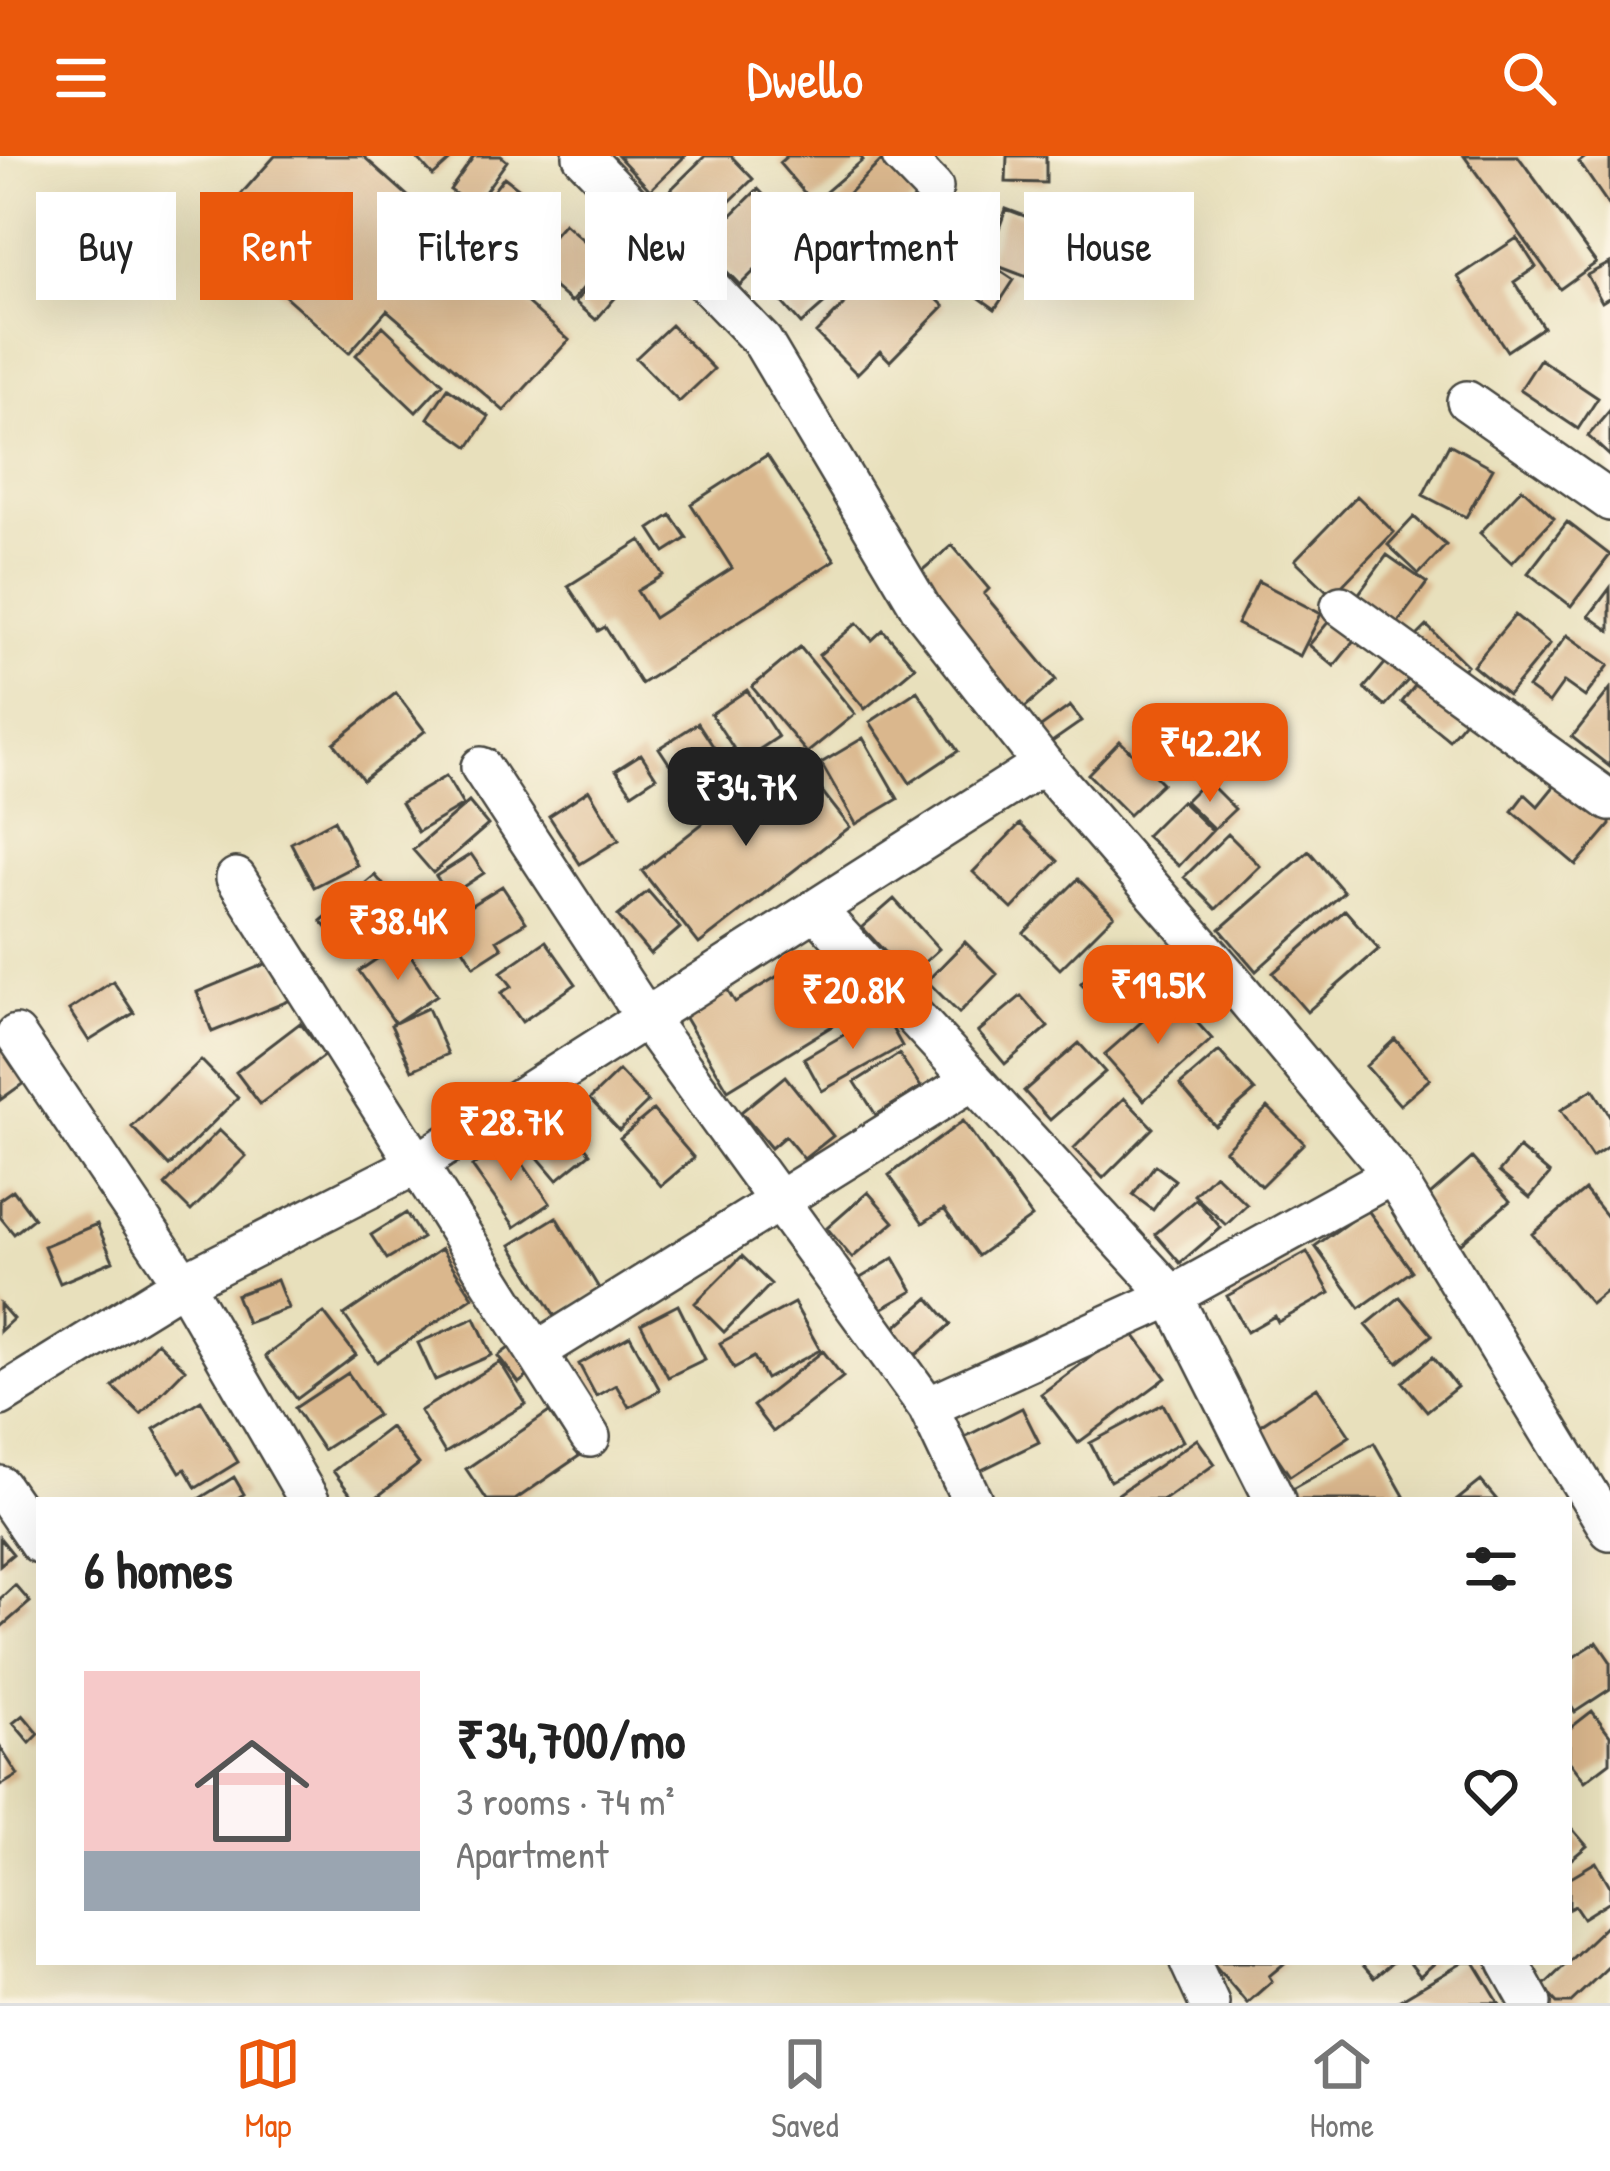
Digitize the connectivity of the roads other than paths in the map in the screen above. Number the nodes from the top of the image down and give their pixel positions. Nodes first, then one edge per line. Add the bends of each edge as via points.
1 (583, 156) edge
2 (902, 156) edge
3 (933, 188) dead end
4 (1467, 401) dead end
5 (1610, 501) edge
6 (1341, 606) dead end
7 (1043, 764) junction
8 (481, 767) dead end
9 (1610, 801) edge
10 (236, 878) dead end
11 (816, 910) junction
12 (646, 1018) junction
13 (16, 1035) dead end
14 (973, 1080) junction
15 (417, 1164) junction
16 (1393, 1174) junction
17 (778, 1200) junction
18 (183, 1283) junction
19 (1172, 1296) junction
20 (536, 1352) junction
21 (0, 1396) edge
22 (928, 1407) junction
23 (590, 1437) dead end
24 (0, 1486) edge
25 (307, 1497) edge
26 (971, 1497) edge
27 (1273, 1497) edge
28 (1610, 1530) edge
29 (36, 1539) edge
30 (1191, 1965) edge
31 (1510, 1965) edge
32 (1209, 2003) edge
33 (1532, 2003) edge

1 - 7 street via 762,340 922,610
2 - 3 street
4 - 5 street
6 - 9 street
7 - 11 street
7 - 16 street
8 - 12 street
10 - 15 street
11 - 12 street
11 - 14 street
12 - 15 street
12 - 17 street
13 - 18 street
14 - 17 street
14 - 19 street
15 - 18 street
15 - 20 street
16 - 19 street
16 - 28 street
17 - 20 street
17 - 22 street
18 - 21 street
18 - 25 street
19 - 22 street
19 - 27 street
20 - 23 street
22 - 26 street
24 - 29 street
30 - 32 street
31 - 33 street

